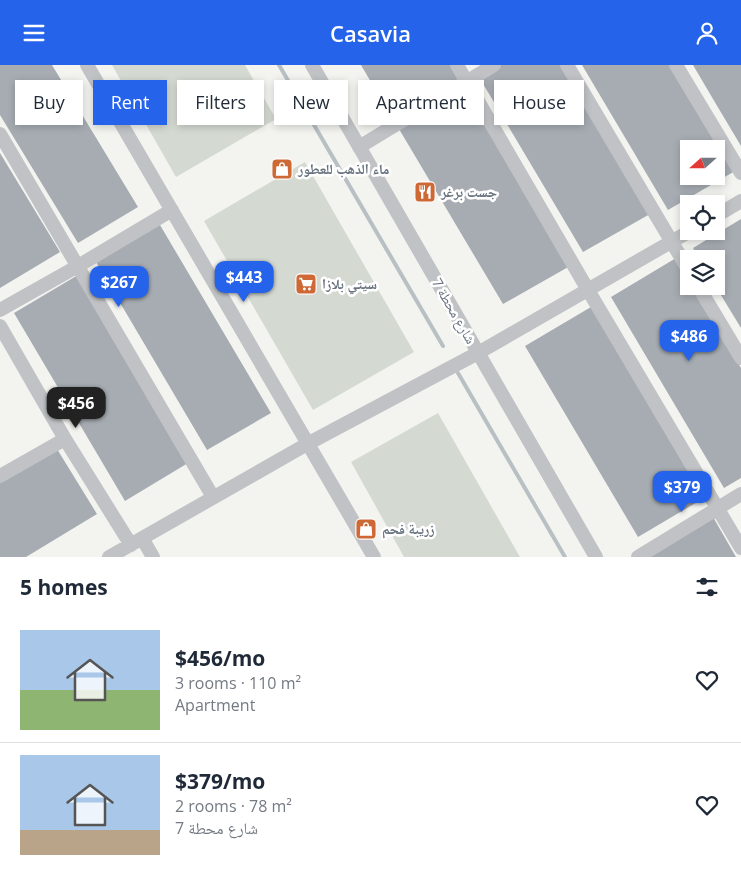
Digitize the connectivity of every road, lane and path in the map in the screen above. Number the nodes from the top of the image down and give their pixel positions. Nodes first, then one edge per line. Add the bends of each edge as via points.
1 (87, 65) edge
2 (312, 65) edge
3 (457, 65) edge
4 (494, 65) edge
5 (567, 65) edge
6 (676, 65) edge
7 (465, 80) edge
8 (468, 80) edge
9 (484, 112) edge
10 (395, 125) edge
11 (0, 134) edge
12 (359, 147) junction
13 (741, 173) edge
14 (741, 201) edge
15 (172, 210) junction
16 (725, 211) edge
17 (680, 237) edge
18 (671, 242) junction
19 (680, 256) edge
20 (78, 266) junction
21 (588, 290) junction
22 (703, 295) edge
23 (0, 310) edge
24 (0, 326) edge
25 (478, 353) junction
26 (741, 358) edge
27 (65, 439) junction
28 (309, 443) junction
29 (0, 477) edge
30 (741, 494) edge
31 (213, 497) junction
32 (717, 508) junction
33 (136, 541) junction
34 (741, 548) edge
35 (109, 557) edge
36 (153, 557) edge
37 (374, 557) edge
38 (596, 557) edge
39 (638, 557) edge

1 - 15 street
2 - 12 street, شارع محطة 7
3 - 7 street
4 - 8 street
5 - 18 street
6 - 13 street
9 - 21 street
10 - 12 street
11 - 20 street
12 - 25 street, شارع محطة 7
14 - 16 street
15 - 20 street
15 - 28 street
17 - 18 street
18 - 19 street
18 - 21 street
20 - 23 street
20 - 31 street
21 - 25 street
21 - 32 street
22 - 26 street
24 - 27 street
25 - 28 street
25 - 38 street, شارع محطة 7
27 - 29 street
27 - 33 street
28 - 31 street
28 - 37 street
30 - 32 street
31 - 33 street
32 - 34 street
32 - 39 street
33 - 35 street
33 - 36 street

